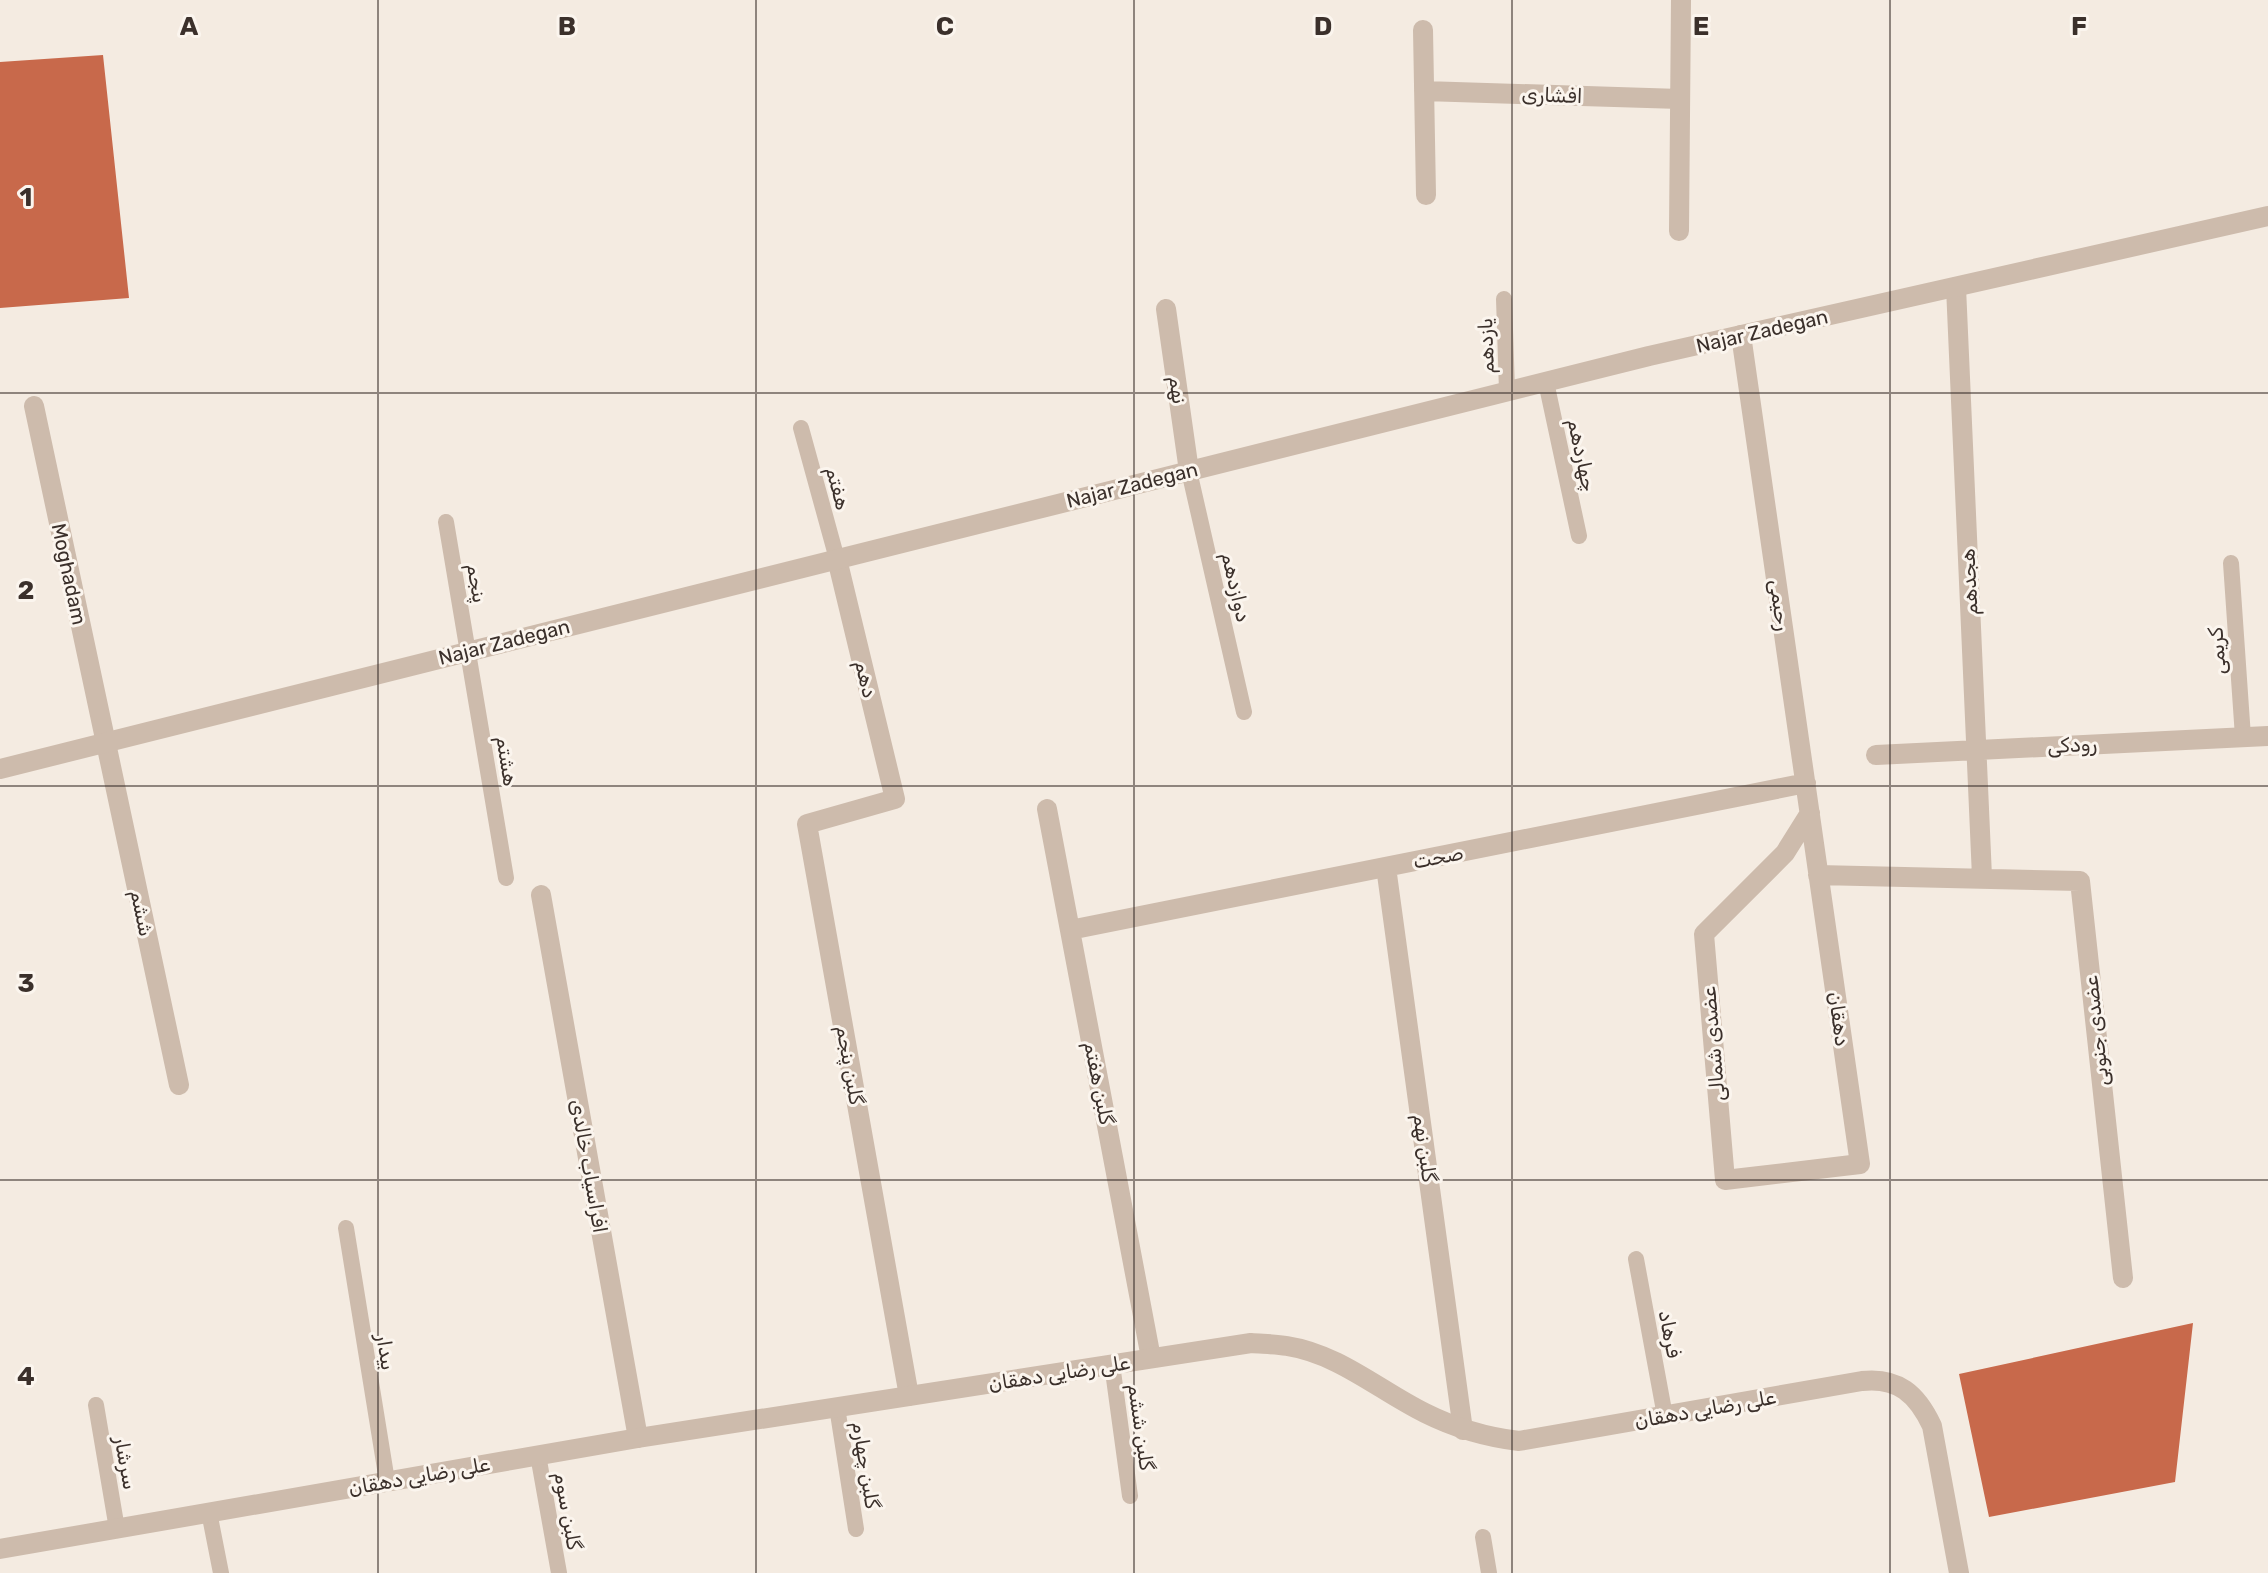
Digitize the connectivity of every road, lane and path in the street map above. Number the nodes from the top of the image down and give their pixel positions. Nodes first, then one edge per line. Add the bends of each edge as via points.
1 (1681, 0) edge
2 (1423, 30) dead end
3 (1424, 91) junction
4 (1680, 99) junction
5 (1426, 195) dead end
6 (2268, 216) edge
7 (1679, 231) dead end
8 (1956, 287) junction
9 (1504, 299) dead end
10 (1166, 309) dead end
11 (1741, 335) junction
12 (1546, 382) junction
13 (1507, 391) junction
14 (34, 406) dead end
15 (801, 428) dead end
16 (1189, 471) junction
17 (446, 522) dead end
18 (1579, 536) dead end
19 (837, 559) junction
20 (2231, 563) dead end
21 (469, 651) junction
22 (1244, 712) dead end
23 (2268, 736) edge
24 (2243, 737) junction
25 (105, 741) junction
26 (1977, 750) junction
27 (1876, 755) dead end
28 (0, 769) edge
29 (1806, 783) junction
30 (895, 799) joint
31 (1047, 809) dead end
32 (1810, 813) junction
33 (1386, 867) junction
34 (1818, 875) junction
35 (1982, 877) junction
36 (506, 878) dead end
37 (541, 895) dead end
38 (1070, 930) junction
39 (179, 1085) dead end
40 (1860, 1164) joint
41 (346, 1228) dead end
42 (1636, 1259) dead end
43 (2123, 1278) dead end
44 (1151, 1358) junction
45 (1112, 1364) junction
46 (909, 1396) junction
47 (96, 1405) dead end
48 (837, 1407) junction
49 (1665, 1416) junction
50 (1463, 1430) junction
51 (638, 1438) junction
52 (538, 1455) junction
53 (387, 1481) junction
54 (1130, 1496) dead end
55 (209, 1512) junction
56 (117, 1529) junction
57 (856, 1529) dead end
58 (1483, 1537) dead end
59 (0, 1549) edge
60 (221, 1573) edge
61 (559, 1573) edge
62 (1489, 1573) edge
63 (1959, 1573) edge

1 - 4 street
2 - 3 street
3 - 4 street, افشاری
3 - 5 street
4 - 7 street
6 - 8 street, Najar Zadegan
8 - 11 street, Najar Zadegan
8 - 26 street, هجدهم
9 - 13 lane, یازدهم
10 - 16 street, نهم
11 - 12 street, Najar Zadegan
11 - 29 street, رحیمی
12 - 13 street, Najar Zadegan
12 - 18 lane, چهاردهم
13 - 16 street, Najar Zadegan
14 - 25 street, Moghadam
15 - 19 lane, هفتم
16 - 19 street, Najar Zadegan
16 - 22 lane, دوازدهم
17 - 21 lane, پنجم
19 - 21 street, Najar Zadegan
19 - 30 street, دهم
20 - 24 lane, کریمی
21 - 25 street, Najar Zadegan
21 - 36 lane, هشتم
23 - 24 street, رودکی
24 - 26 street, رودکی
25 - 28 street, Najar Zadegan
25 - 39 street, ششم
26 - 27 street, رودکی
26 - 35 street, هجدهم
29 - 32 street, رحیمی
29 - 33 street, صحت
30 - 46 street, گلبن پنجم via 807,824
31 - 38 street, گلبن هفتم
32 - 34 street, رحیمی
32 - 40 street, عضدی شمالی via 1785,853 1704,934 1725,1180
33 - 38 street, صحت
33 - 50 street, گلبن نهم
34 - 35 street
34 - 40 street, دهقان
35 - 43 street, عضدی جنوبی via 2080,881
37 - 51 street, افراسیاب خالدی
38 - 44 street, گلبن هفتم
41 - 53 lane, بیدار
42 - 49 lane, فرهاد
44 - 45 street, علی رضایی دهقان
44 - 50 street, علی رضایی دهقان via 1251,1343 1289,1346 1358,1373
45 - 46 street, علی رضایی دهقان
45 - 54 lane, گلبن ششم
46 - 48 street, علی رضایی دهقان
47 - 56 lane, سرشار
48 - 51 street, علی رضایی دهقان
48 - 57 lane, گلبن چهارم
49 - 50 street, علی رضایی دهقان via 1519,1441
49 - 63 street, علی رضایی دهقان via 1862,1381 1894,1381 1922,1404 1932,1426
51 - 52 street, علی رضایی دهقان
52 - 53 street, علی رضایی دهقان
52 - 61 lane, گلبن سوم
53 - 55 street, علی رضایی دهقان
55 - 56 street, علی رضایی دهقان
55 - 60 lane
56 - 59 street, علی رضایی دهقان
58 - 62 lane

